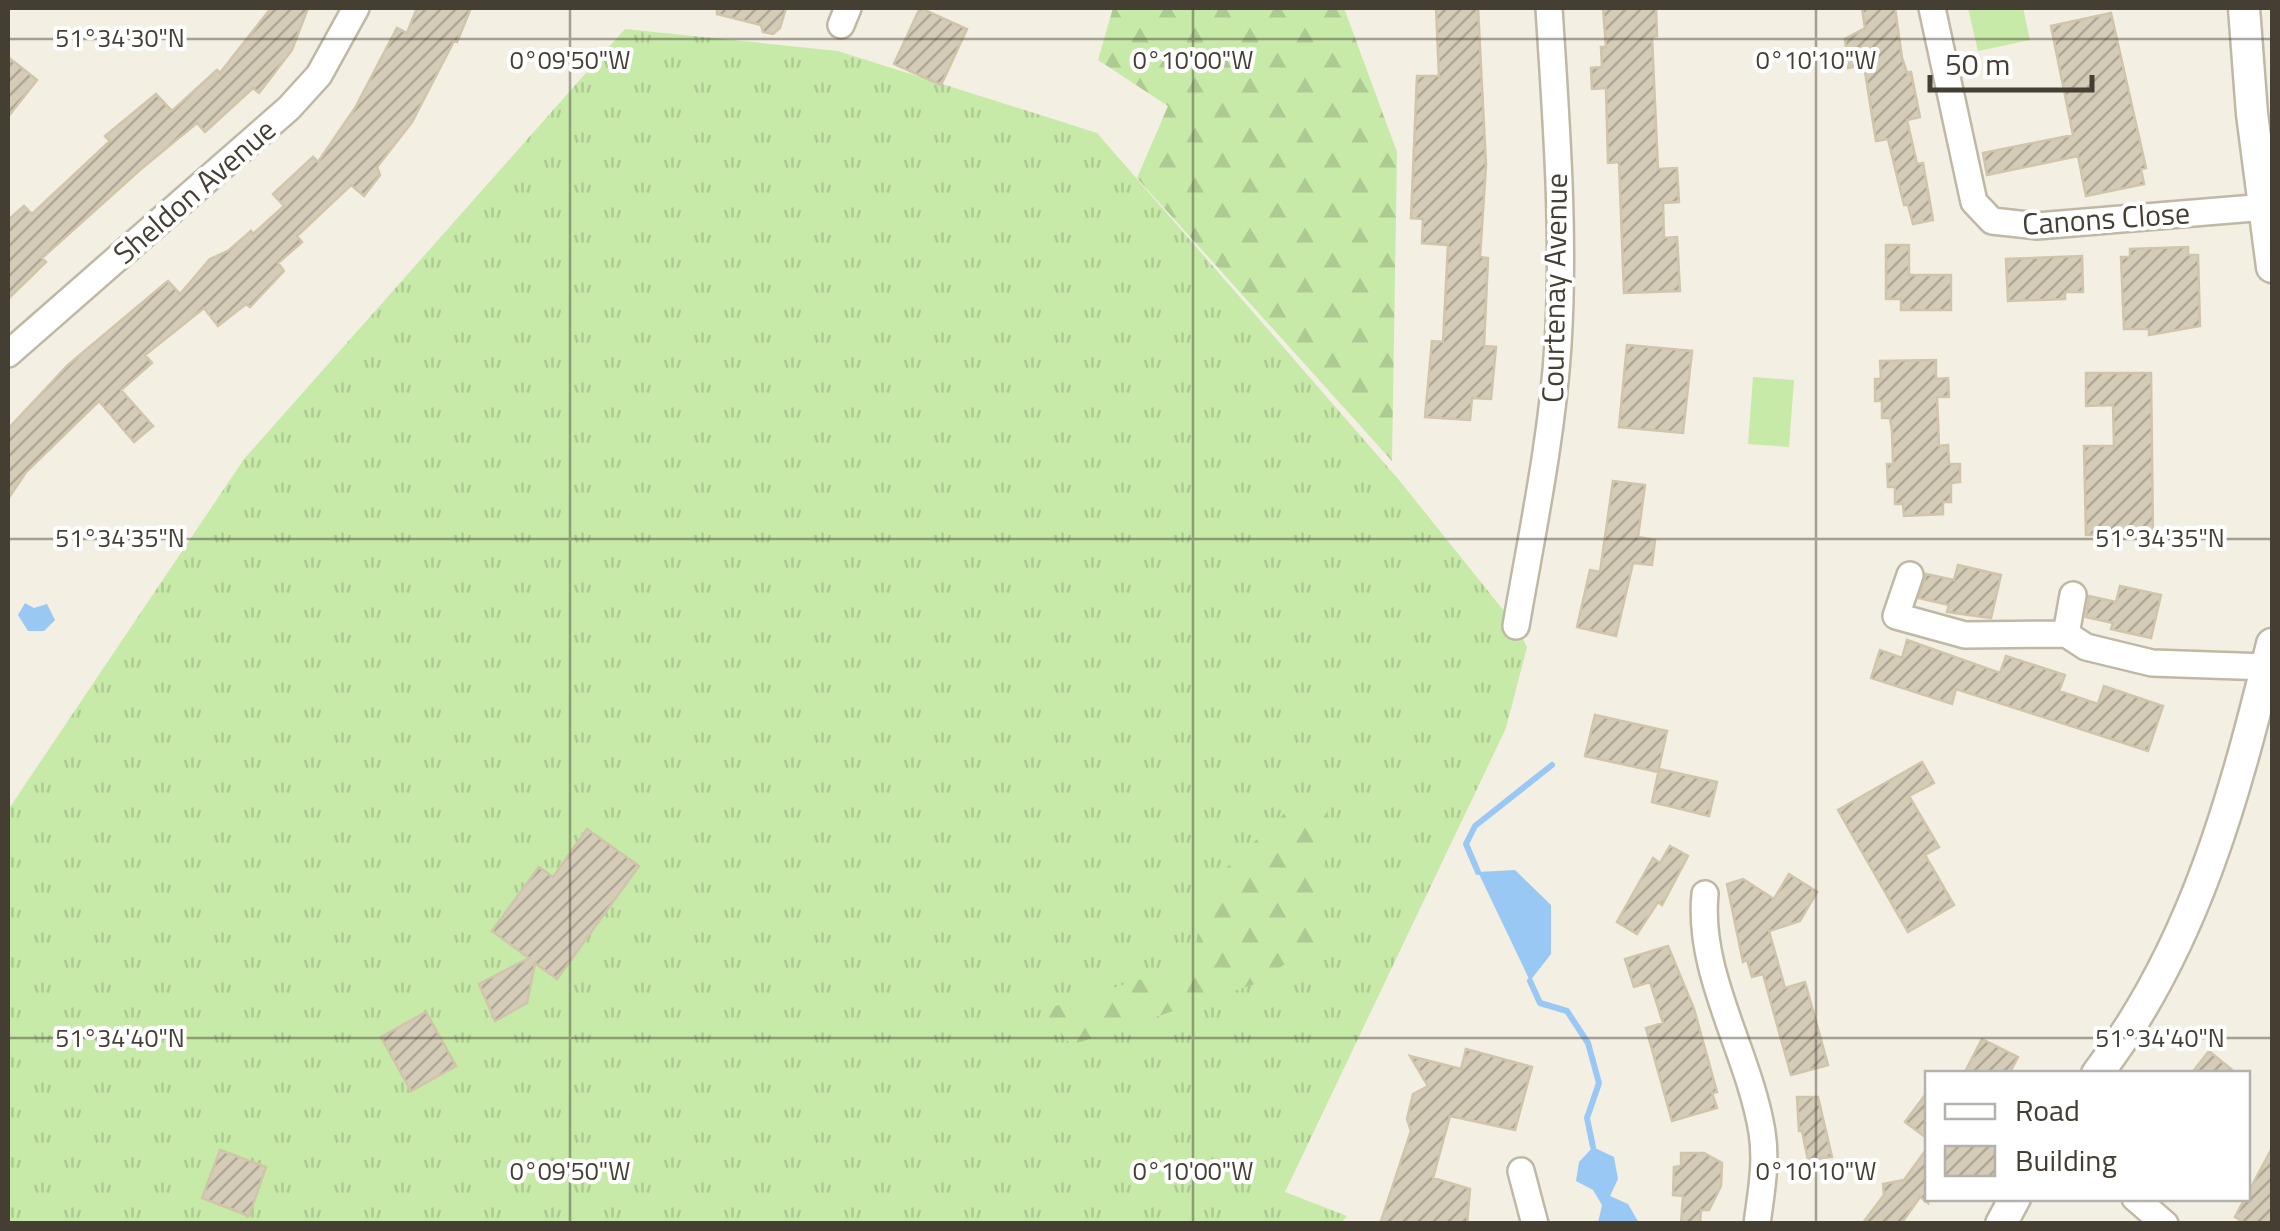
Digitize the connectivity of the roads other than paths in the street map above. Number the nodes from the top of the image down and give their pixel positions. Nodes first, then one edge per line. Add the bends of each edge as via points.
1 (356, 8) edge
2 (1548, 8) edge
3 (1932, 8) edge
4 (2244, 8) edge
5 (2266, 207) junction
6 (2272, 267) edge
7 (8, 354) edge
8 (1910, 575) dead end
9 (2073, 595) dead end
10 (1516, 626) dead end
11 (2066, 634) junction
12 (2270, 656) edge
13 (1706, 894) dead end
14 (1676, 919) dead end
15 (1702, 930) junction
16 (2099, 1071) edge
17 (1521, 1171) dead end
18 (2013, 1201) edge
19 (2138, 1201) edge
20 (1535, 1224) edge
21 (1757, 1224) edge
22 (2001, 1224) edge
23 (2165, 1224) edge

1 - 7 street, Sheldon Avenue via 319,74 289,108
2 - 10 street, Courtenay Avenue via 1561,251 1558,346
3 - 5 street, Canons Close via 1974,202 1992,221 2037,226
4 - 5 street
5 - 6 street
8 - 11 street via 1896,616 1965,636
9 - 11 street
11 - 12 street via 2086,647 2152,663
12 - 16 street via 2243,765 2186,924 2135,1025
13 - 15 street
14 - 15 street
15 - 21 street via 1762,1129
17 - 20 street
18 - 22 street
19 - 23 street

